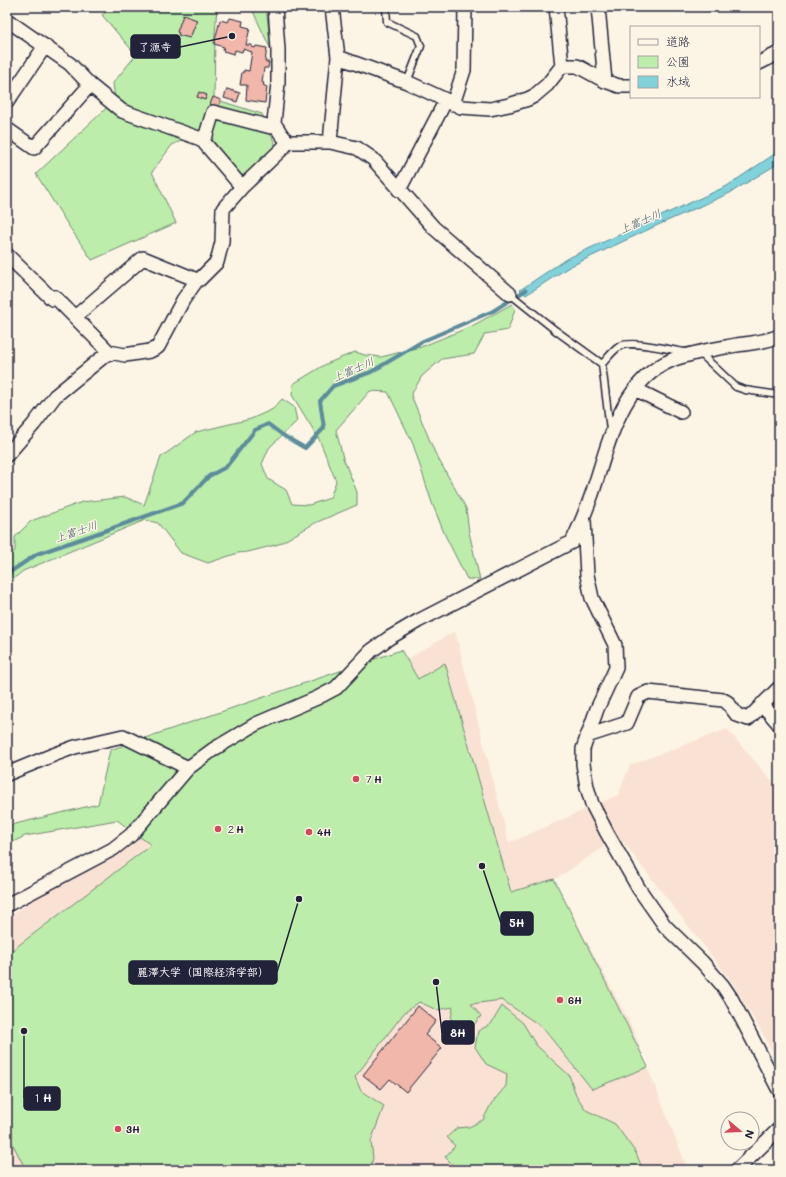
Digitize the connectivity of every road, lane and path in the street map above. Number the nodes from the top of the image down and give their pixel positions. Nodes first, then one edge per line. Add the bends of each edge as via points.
1 (275, 7) edge
2 (332, 7) edge
3 (386, 7) edge
4 (465, 7) edge
5 (556, 7) edge
6 (598, 7) edge
7 (7, 20) edge
8 (45, 46) junction
9 (779, 53) edge
10 (338, 57) junction
11 (760, 62) edge
12 (562, 66) junction
13 (605, 81) junction
14 (407, 82) junction
15 (90, 85) junction
16 (630, 86) edge
17 (7, 102) edge
18 (449, 102) junction
19 (276, 126) junction
20 (7, 129) edge
21 (201, 139) junction
22 (288, 142) junction
23 (330, 142) junction
24 (242, 187) junction
25 (399, 190) junction
26 (7, 254) edge
27 (197, 280) junction
28 (510, 294) joint
29 (75, 317) junction
30 (779, 336) edge
31 (109, 352) junction
32 (696, 352) junction
33 (602, 364) junction
34 (635, 389) junction
35 (779, 394) edge
36 (681, 412) dead end
37 (611, 437) junction
38 (7, 455) edge
39 (584, 518) junction
40 (779, 688) edge
41 (762, 704) junction
42 (779, 724) edge
43 (587, 736) junction
44 (188, 768) junction
45 (7, 774) edge
46 (7, 905) edge
47 (779, 1090) edge
48 (779, 1129) edge
49 (737, 1170) edge

1 - 19 street via 278,56 274,123
2 - 10 street
3 - 14 lane via 387,22 417,36 421,46
4 - 18 street via 464,70
5 - 12 street
6 - 13 street
7 - 8 street
8 - 15 street via 70,64
8 - 17 street
9 - 11 street
10 - 14 street
10 - 23 street
12 - 13 street via 577,66
12 - 18 street via 547,85 528,99 490,109 470,108
13 - 16 street via 619,86
14 - 18 street
15 - 20 street via 34,148
15 - 21 street via 122,111
18 - 25 street
19 - 21 street via 271,128 213,112 206,135
19 - 22 street
21 - 24 street
22 - 23 street
22 - 24 street
23 - 25 street via 357,148 373,159
24 - 27 street via 223,208 222,242 217,262
25 - 28 street via 434,228
26 - 29 street
27 - 29 street via 143,258
27 - 31 street via 158,346 150,351 125,355
28 - 33 lane
29 - 31 street
30 - 32 street via 762,342
31 - 38 street via 55,396
32 - 33 lane via 634,343 625,344 618,347
32 - 34 street via 654,369
32 - 35 lane via 736,387
33 - 37 lane
34 - 36 street
34 - 37 street via 621,412
37 - 39 street
39 - 43 street via 587,575 592,598 615,645 616,668
39 - 44 street via 572,542 389,638 371,651 336,688 256,724
40 - 41 street
41 - 42 street
41 - 43 street via 748,719 737,715 723,700 648,692 638,697 627,723
43 - 47 street via 583,749 583,764 587,787 592,804 607,834 665,926 723,986
44 - 45 street via 123,736 74,748
44 - 46 street via 131,835 113,849
48 - 49 street

